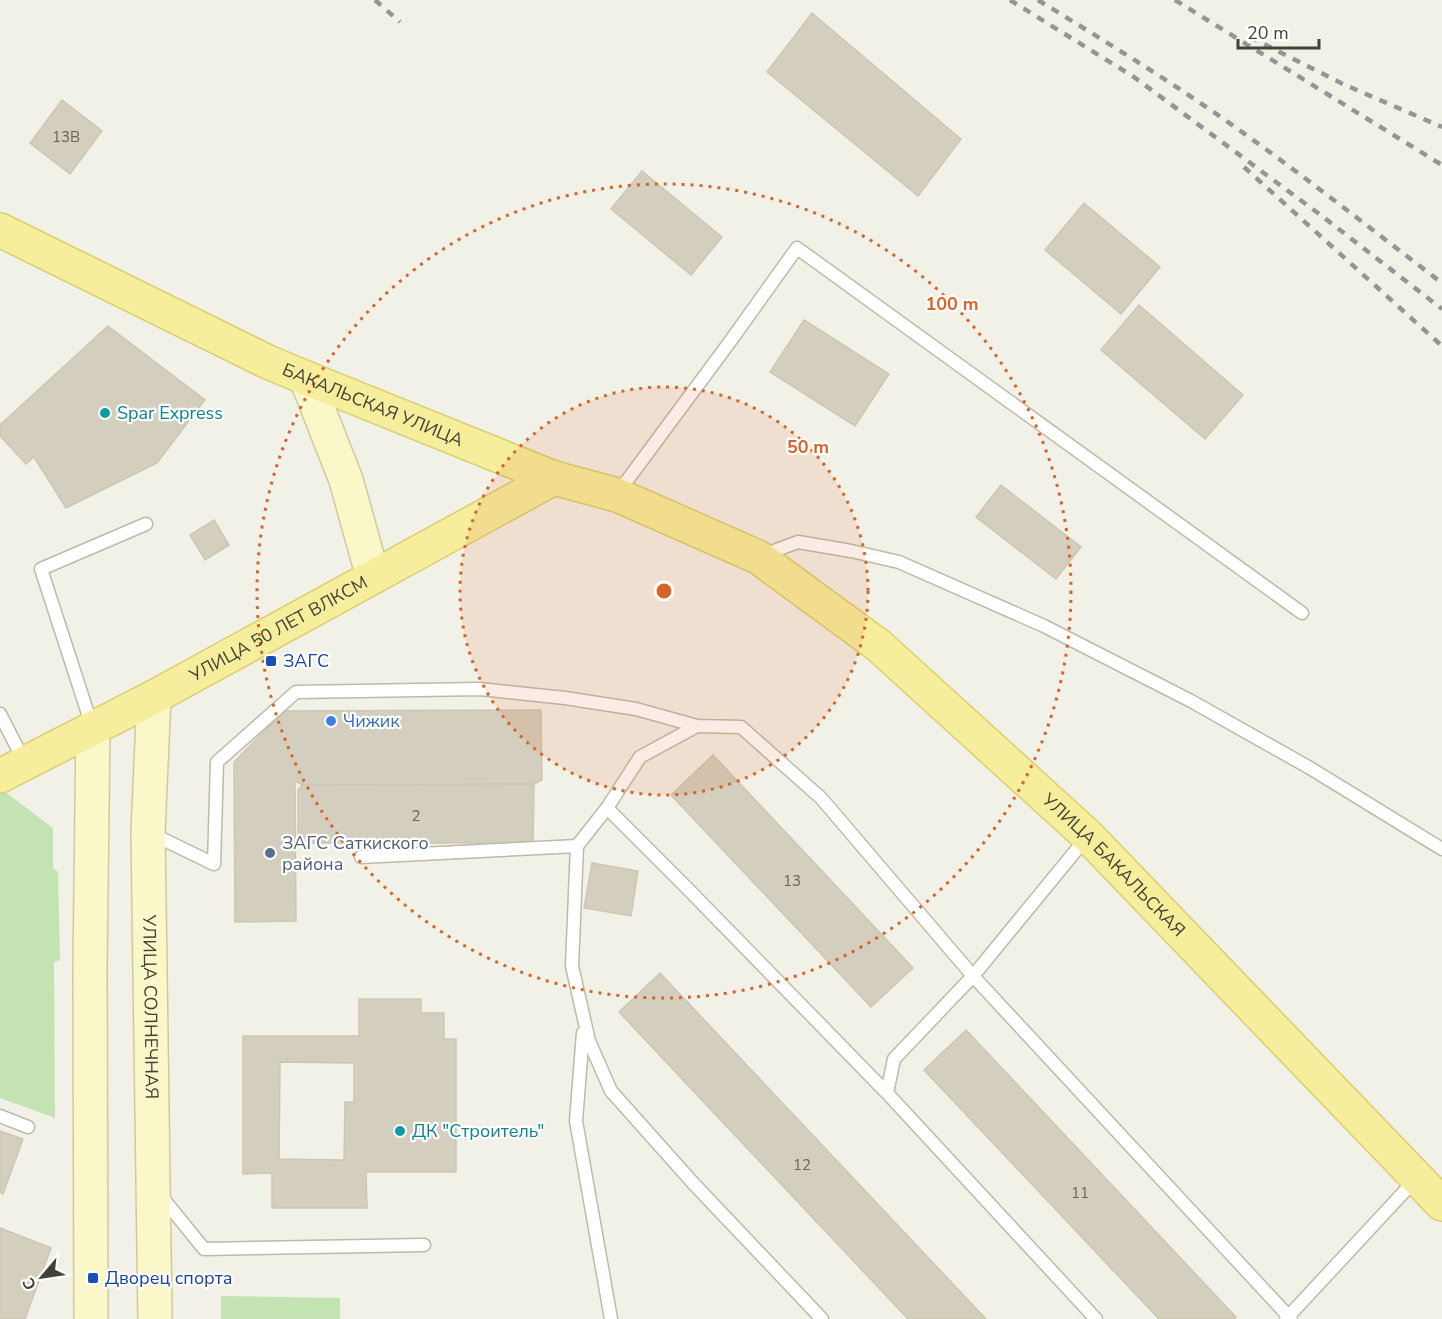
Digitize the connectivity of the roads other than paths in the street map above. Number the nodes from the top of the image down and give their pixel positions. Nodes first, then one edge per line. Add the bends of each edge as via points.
1 (0, 230) edge
2 (306, 378) junction
3 (554, 478) junction
4 (617, 495) junction
5 (146, 524) dead end
6 (758, 557) junction
7 (373, 577) junction
8 (1302, 613) dead end
9 (154, 697) junction
10 (0, 714) edge
11 (697, 726) junction
12 (93, 727) junction
13 (13, 770) edge
14 (607, 808) junction
15 (148, 832) junction
16 (1088, 836) junction
17 (577, 846) junction
18 (1442, 849) edge
19 (361, 857) dead end
20 (973, 976) junction
21 (584, 1020) junction
22 (887, 1094) junction
23 (0, 1116) edge
24 (28, 1127) dead end
25 (1417, 1179) junction
26 (153, 1185) junction
27 (1442, 1204) edge
28 (424, 1245) dead end
29 (1288, 1318) edge
30 (91, 1319) edge
31 (155, 1319) edge
32 (611, 1319) edge
33 (822, 1319) edge
34 (1096, 1319) edge

1 - 2 main road, БАКАЛЬСКАЯ УЛИЦА
2 - 3 main road, БАКАЛЬСКАЯ УЛИЦА
2 - 7 main road via 346,480
3 - 4 main road, БАКАЛЬСКАЯ УЛИЦА
3 - 7 main road, УЛИЦА 50 ЛЕТ ВЛКСМ
4 - 6 main road, БАКАЛЬСКАЯ УЛИЦА
4 - 8 lane via 797,248
5 - 12 lane via 41,568
6 - 16 main road, УЛИЦА БАКАЛЬСКАЯ via 878,645
6 - 18 lane via 798,542 899,562 1044,626 1191,701
7 - 9 main road, УЛИЦА 50 ЛЕТ ВЛКСМ
9 - 12 main road, УЛИЦА 50 ЛЕТ ВЛКСМ
9 - 15 main road, УЛИЦА СОЛНЕЧНАЯ
10 - 13 lane
11 - 14 lane via 640,757
11 - 15 lane via 636,709 480,689 296,692 217,762 214,864
11 - 20 lane via 741,727 821,798
12 - 13 main road, УЛИЦА 50 ЛЕТ ВЛКСМ
12 - 30 main road
14 - 17 lane
14 - 22 lane
15 - 26 main road, УЛИЦА СОЛНЕЧНАЯ
16 - 20 lane
16 - 25 main road, УЛИЦА БАКАЛЬСКАЯ
17 - 19 lane
17 - 21 lane via 572,966
20 - 22 lane via 894,1059
20 - 29 lane
21 - 32 lane via 576,1120
21 - 33 lane via 611,1091
22 - 34 lane
23 - 24 lane
25 - 27 main road, УЛИЦА БАКАЛЬСКАЯ
25 - 29 lane
26 - 28 lane via 204,1249
26 - 31 main road, УЛИЦА СОЛНЕЧНАЯ

